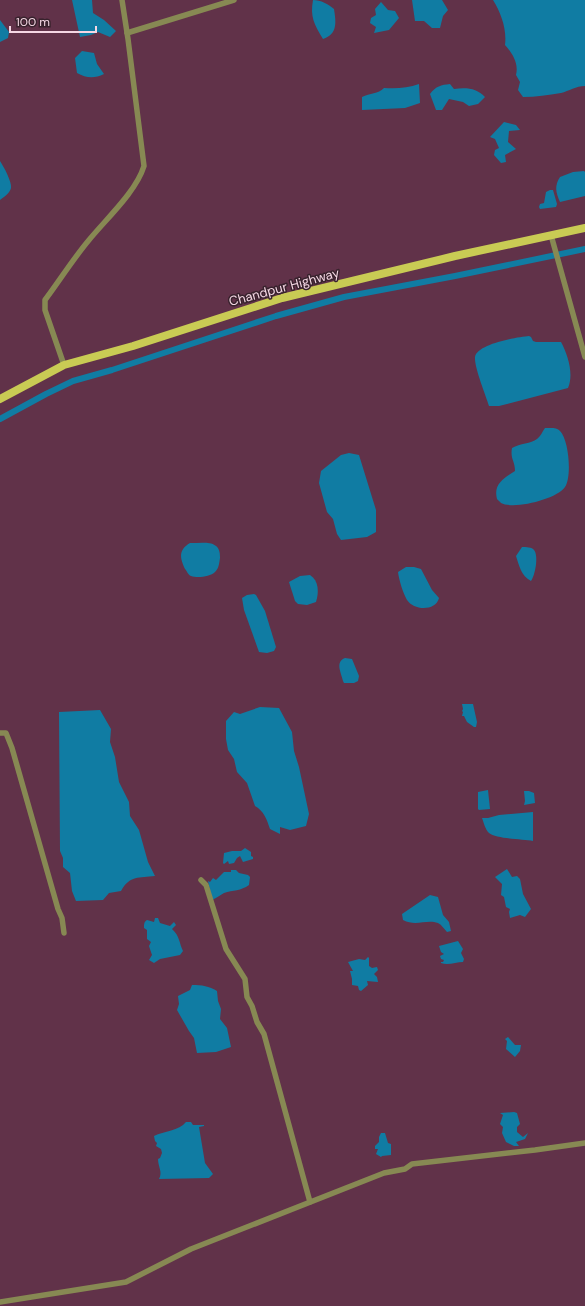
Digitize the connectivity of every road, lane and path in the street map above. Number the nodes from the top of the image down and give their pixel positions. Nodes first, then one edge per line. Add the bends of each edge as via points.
1 (122, 0) edge
2 (234, 0) edge
3 (127, 33) junction
4 (585, 228) edge
5 (552, 239) junction
6 (585, 357) edge
7 (64, 365) junction
8 (0, 399) edge
9 (0, 733) edge
10 (201, 880) dead end
11 (64, 933) dead end
12 (585, 1143) edge
13 (310, 1202) junction
14 (0, 1302) edge

1 - 3 street
2 - 3 street
3 - 7 street via 144,166 134,187 88,241 46,300 45,310
4 - 5 main road, Chandpur Highway
5 - 6 street
5 - 7 main road, Chandpur Highway via 455,256 282,298 133,346
7 - 8 main road, Chandpur Highway
9 - 11 street via 6,733 12,748 62,918
10 - 13 street via 206,885 226,949 245,979 247,997 256,1022 264,1034
12 - 13 street via 412,1164 405,1169 384,1173
13 - 14 street via 191,1249 126,1282

